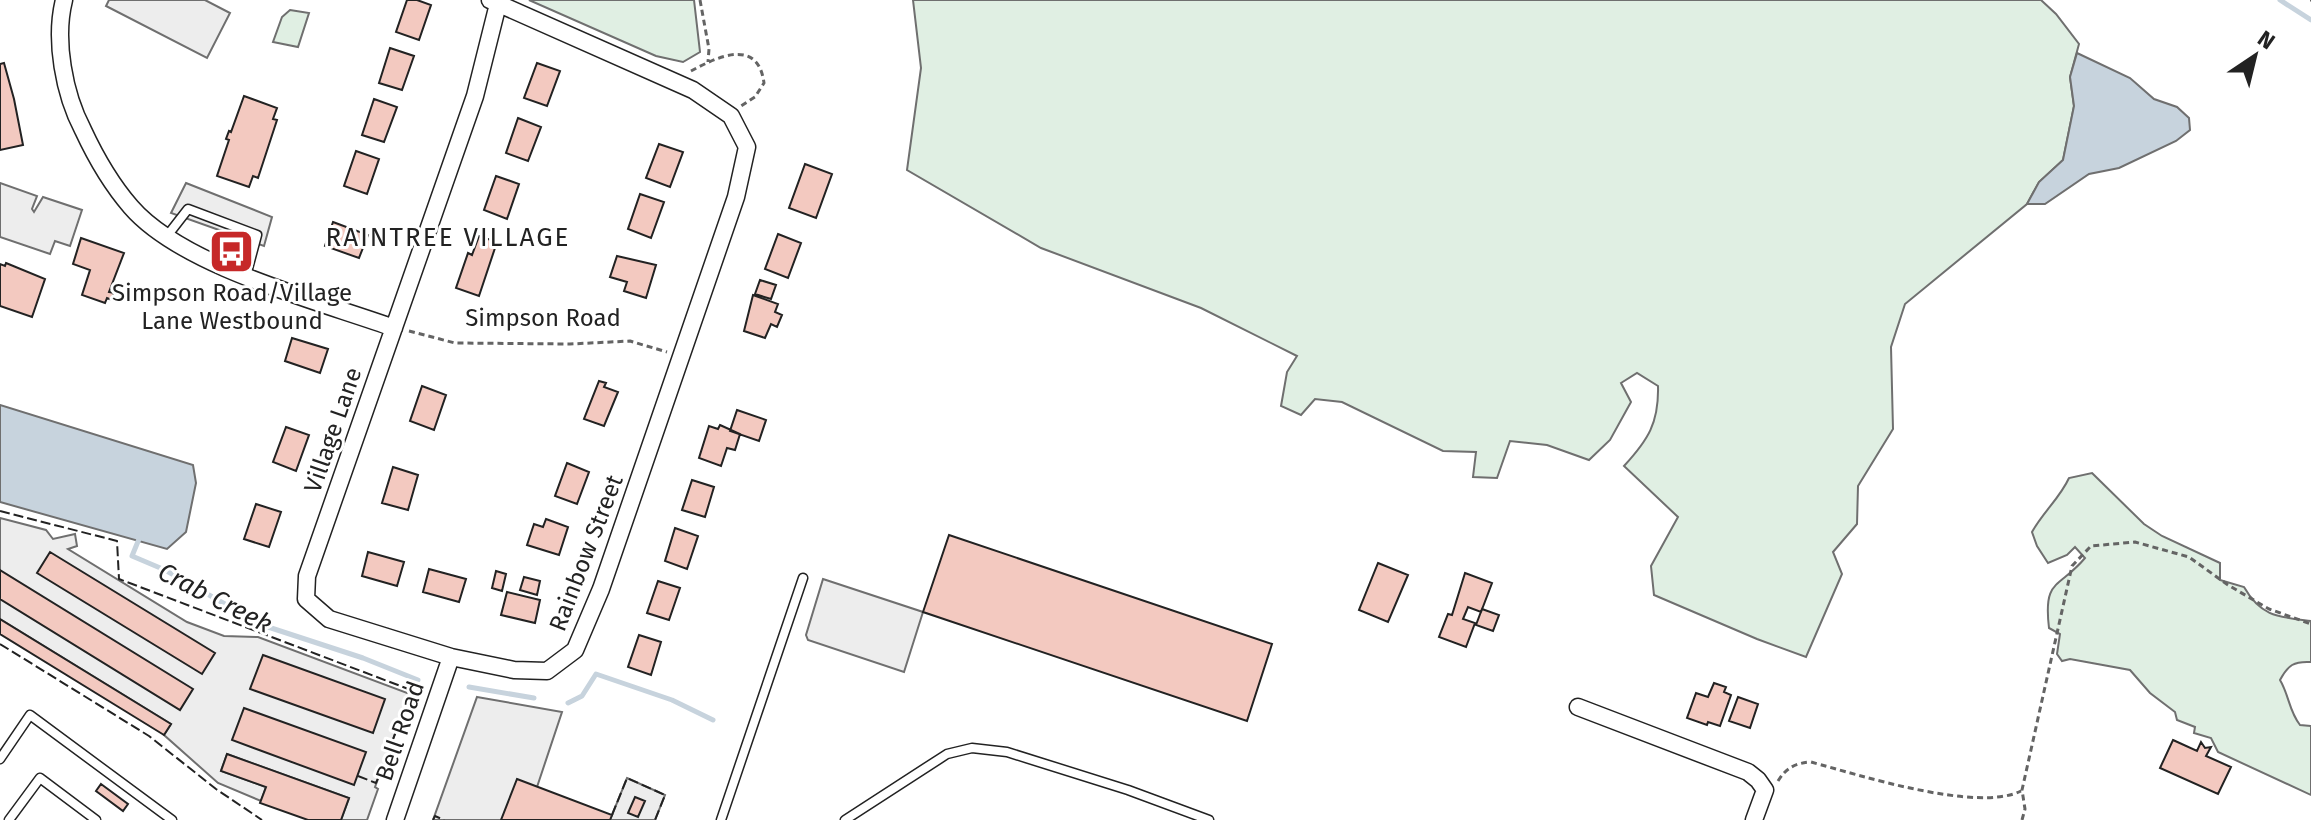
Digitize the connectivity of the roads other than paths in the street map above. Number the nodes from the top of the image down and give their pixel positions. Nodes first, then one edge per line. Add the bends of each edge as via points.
1 (64, 0) edge
2 (494, 2) edge
3 (736, 197) joint
4 (167, 236) junction
5 (246, 276) junction
6 (394, 328) junction
7 (803, 578) dead end
8 (306, 599) joint
9 (451, 657) junction
10 (1578, 707) dead end
11 (0, 759) edge
12 (9, 820) edge
13 (96, 820) edge
14 (172, 820) edge
15 (395, 820) edge
16 (721, 820) edge
17 (845, 820) edge
18 (1209, 820) edge
19 (1754, 820) edge

1 - 4 street via 61,48 72,110 99,164 133,209
2 - 3 street, Village Lane via 693,90 731,116 747,147
2 - 6 street, Village Lane via 475,96
3 - 9 street, Rainbow Street via 601,589 575,650 547,671
4 - 5 street
4 - 5 lane via 188,209 257,235
5 - 6 street
6 - 8 street, Village Lane via 307,576
7 - 16 lane
8 - 9 street, Rainbow Street via 329,619
9 - 15 street, Bell Road
10 - 19 street via 1748,772 1769,789
11 - 14 lane via 30,715
12 - 13 lane via 40,778
17 - 18 lane via 947,754 972,748 1007,752

